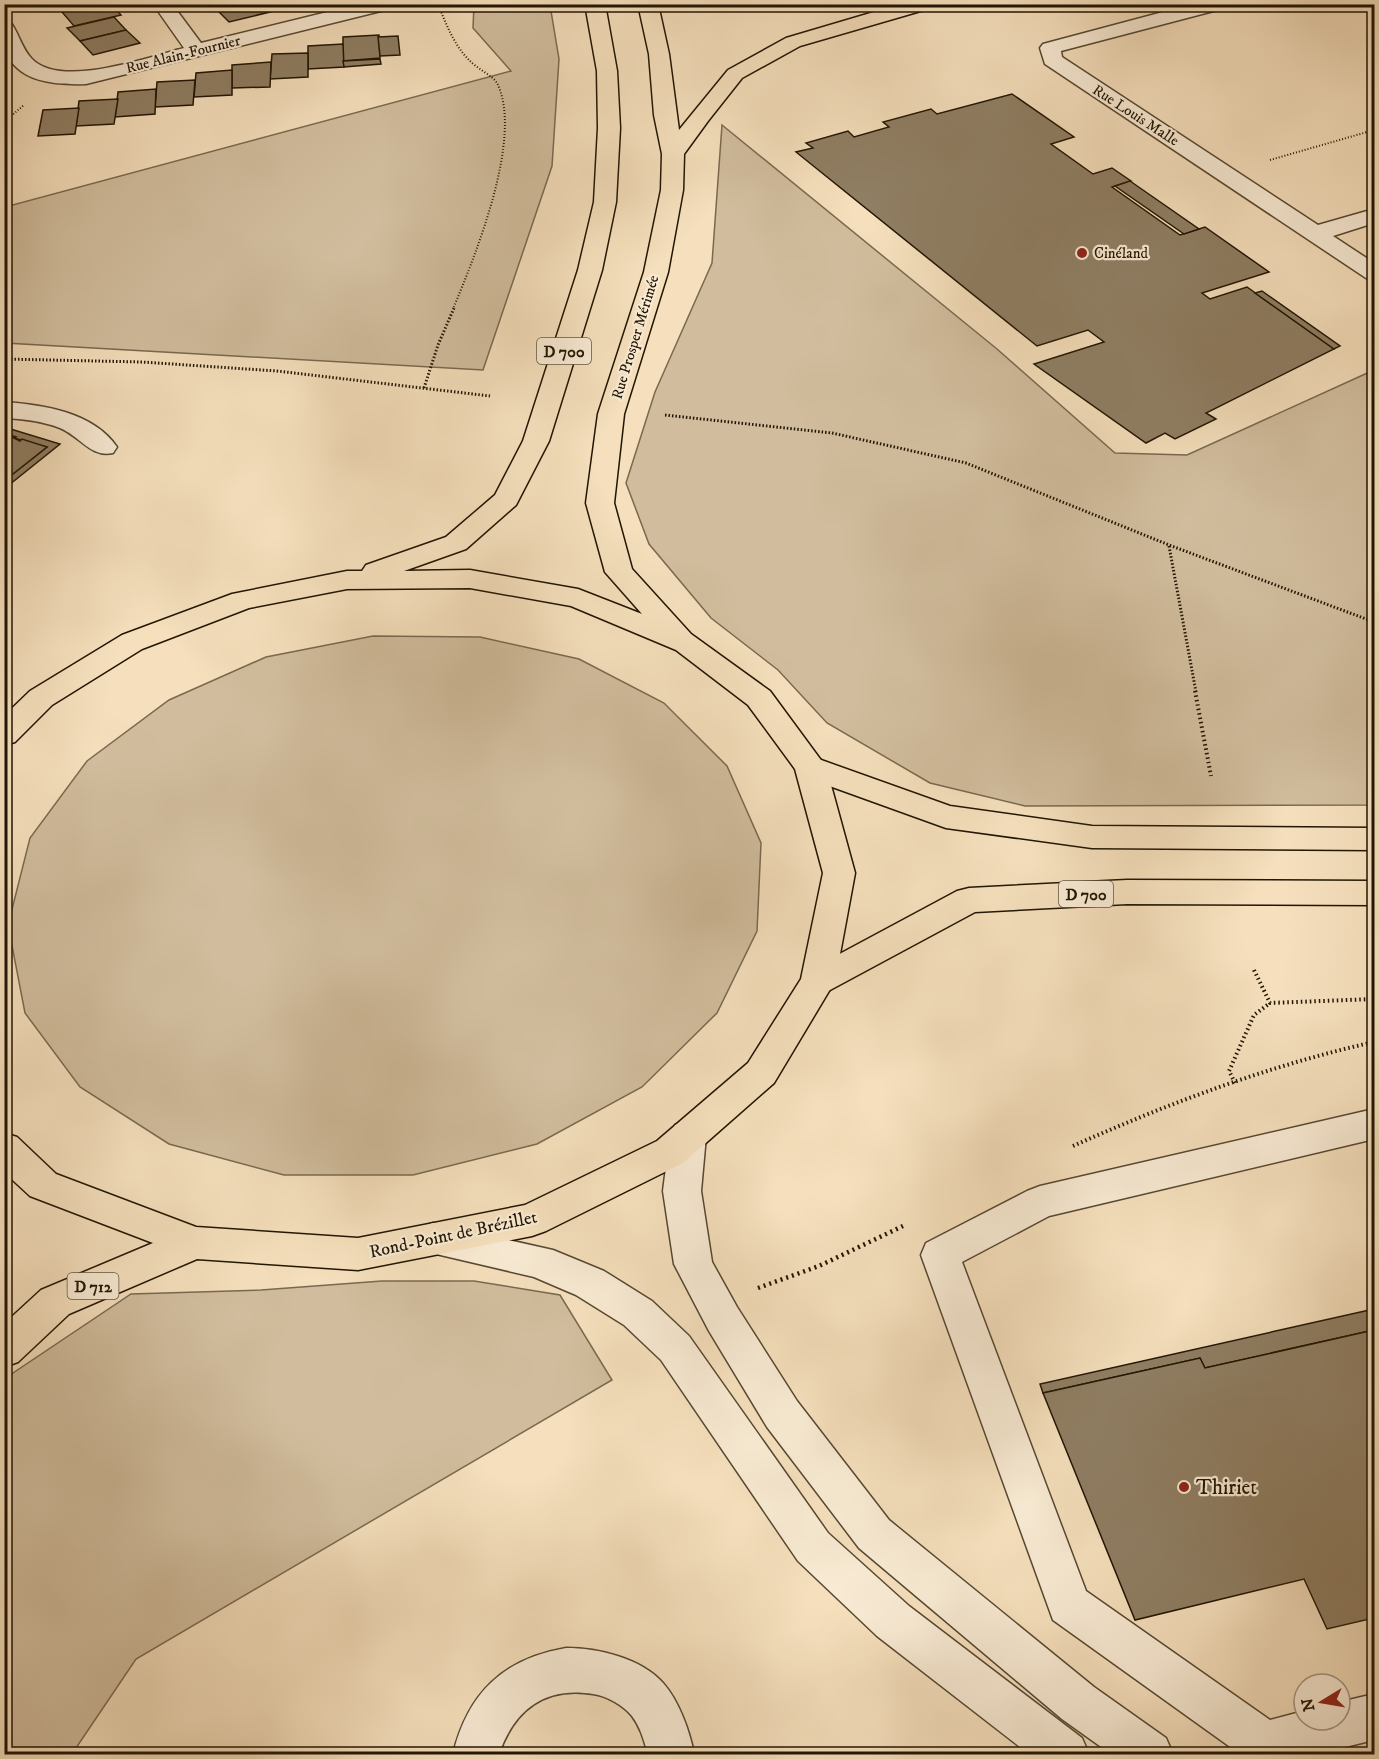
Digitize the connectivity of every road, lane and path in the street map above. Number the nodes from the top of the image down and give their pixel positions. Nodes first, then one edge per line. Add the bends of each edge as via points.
1 (162, 4) edge
2 (386, 4) edge
3 (438, 4) edge
4 (595, 4) edge
5 (648, 4) edge
6 (924, 4) edge
7 (1218, 4) edge
8 (4, 27) edge
9 (196, 50) junction
10 (1374, 130) edge
11 (673, 154) junction
12 (1225, 173) junction
13 (1374, 216) edge
14 (1317, 233) junction
15 (1374, 273) edge
16 (4, 359) edge
17 (424, 388) junction
18 (490, 396) dead end
19 (4, 410) edge
20 (665, 415) dead end
21 (104, 447) dead end
22 (1169, 545) junction
23 (347, 580) junction
24 (1374, 622) edge
25 (686, 643) junction
26 (41, 698) junction
27 (4, 714) edge
28 (4, 735) edge
29 (810, 767) junction
30 (1211, 776) dead end
31 (1374, 839) edge
32 (1374, 893) edge
33 (1254, 970) dead end
34 (818, 981) junction
35 (1374, 999) edge
36 (1269, 1003) junction
37 (1235, 1083) dead end
38 (1374, 1124) edge
39 (688, 1136) junction
40 (4, 1148) edge
41 (433, 1239) junction
42 (195, 1243) junction
43 (4, 1350) edge
44 (1374, 1717) edge
45 (476, 1755) edge
46 (671, 1755) edge
47 (1066, 1755) edge
48 (1150, 1755) edge

1 - 9 street
2 - 9 street, Rue Alain-Fournier
3 - 17 path via 452,41 477,71 496,81 506,111 500,174
4 - 23 main road, D 700 via 607,71 605,202 590,270 536,441 506,500 456,543
5 - 11 main road, Rue Prosper Mérimée
6 - 11 main road via 794,42 735,74
7 - 12 street, Rue Louis Malle via 1050,48 1052,60
8 - 9 street, Rue Alain-Fournier via 14,50 31,70 55,80 86,78
10 - 12 path
11 - 25 main road, Rue Prosper Mérimée via 672,190 656,272 611,414 600,503 619,572
12 - 14 street, Rue Louis Malle
13 - 14 street
14 - 15 street, Rue Louis Malle
16 - 17 path via 142,362 277,371
17 - 18 path
19 - 21 street via 73,422 98,438
20 - 22 path via 832,433 966,463
22 - 24 path
22 - 30 path
23 - 25 main road, Rond-Point de Brézillet via 470,579 578,598
23 - 26 main road, Rond-Point de Brézillet via 242,600 132,642
25 - 29 main road, Rond-Point de Brézillet via 759,698
26 - 27 street
26 - 28 main road, Rond-Point de Brézillet
29 - 31 main road via 946,818 1092,837
29 - 34 main road, Rond-Point de Brézillet via 839,873
32 - 34 main road, D 700 via 1127,892 969,900
33 - 36 path
34 - 39 main road, Rond-Point de Brézillet via 760,1073
35 - 36 path
36 - 37 path via 1254,1015 1229,1071
38 - 44 street via 1040,1202 940,1255 1069,1605 1265,1744
39 - 41 main road, Rond-Point de Brézillet via 670,1152 532,1220
39 - 48 street via 682,1191 693,1264 782,1414 874,1534 1078,1703
40 - 42 main road, Rond-Point de Brézillet via 43,1185
41 - 42 main road, Rond-Point de Brézillet via 358,1254
41 - 47 street via 538,1262 590,1283 638,1313 675,1348 813,1547 893,1621
42 - 43 main road, D 712 via 56,1302
45 - 46 street via 485,1726 503,1701 528,1681 557,1671 588,1669 619,1678 646,1698 664,1726

